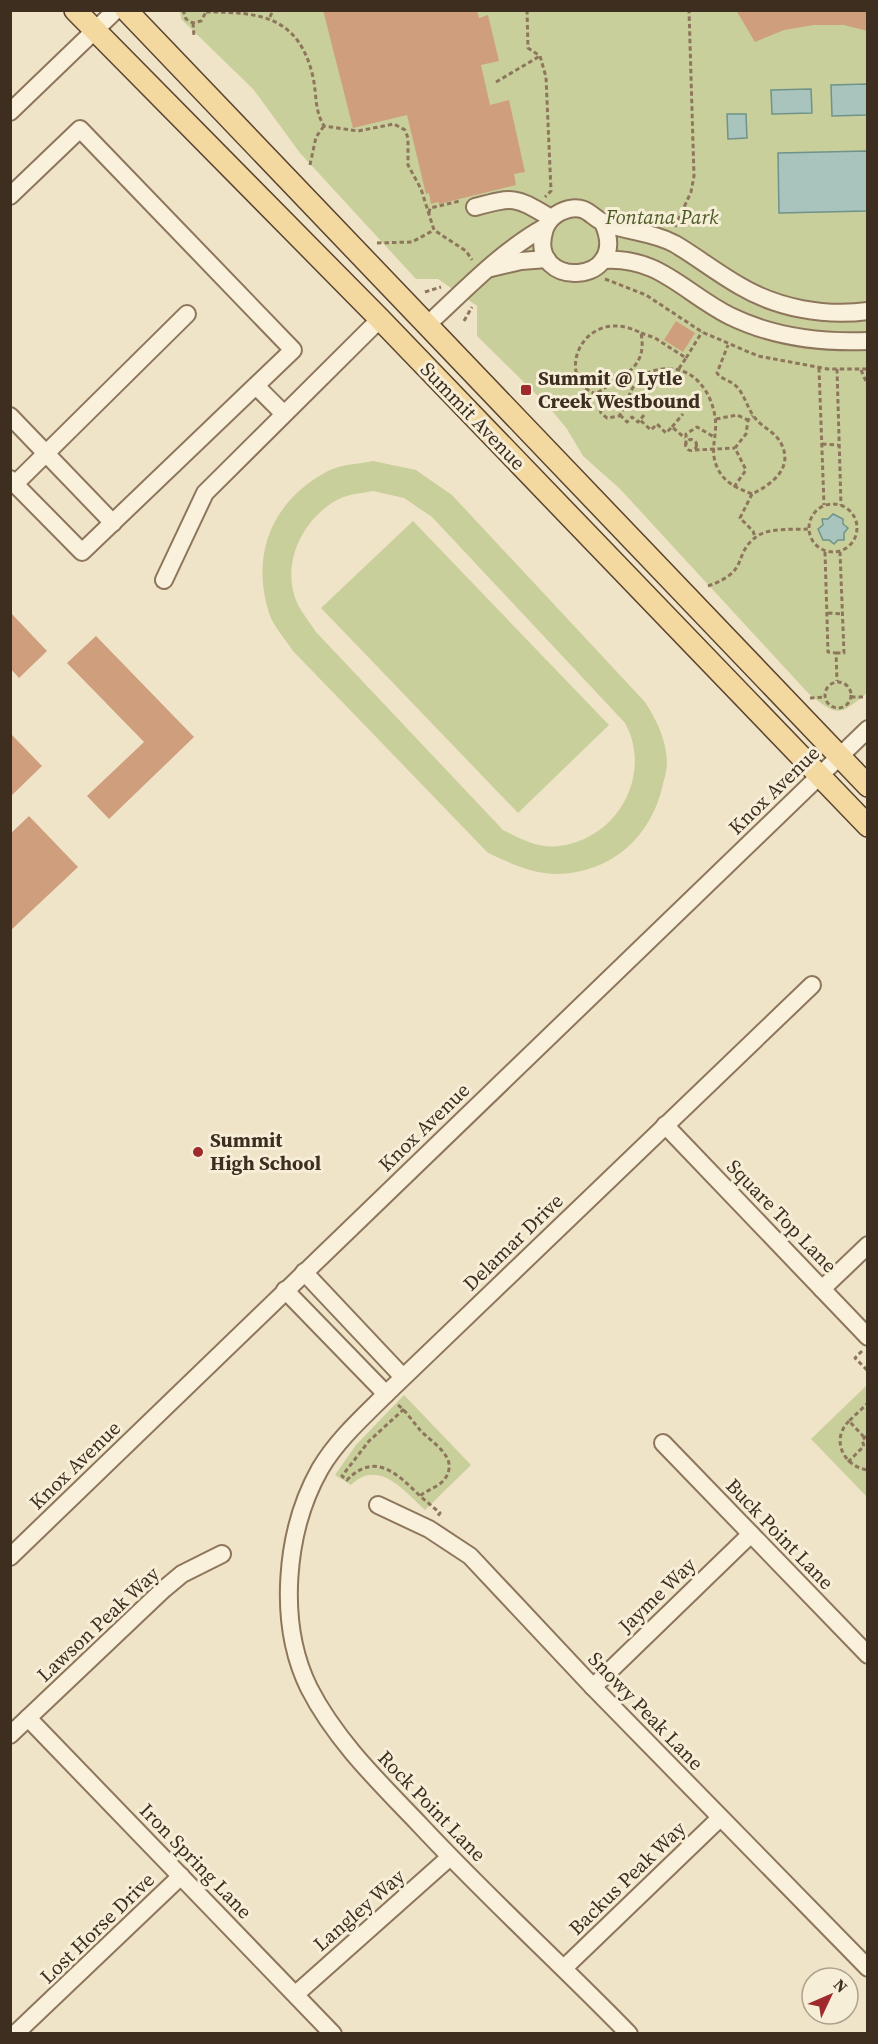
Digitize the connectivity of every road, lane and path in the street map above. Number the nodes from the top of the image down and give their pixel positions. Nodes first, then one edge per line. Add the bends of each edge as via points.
1 (75, 10) edge
2 (116, 10) edge
3 (126, 10) edge
4 (183, 10) edge
5 (273, 10) edge
6 (527, 10) edge
7 (689, 10) edge
8 (206, 11) edge
9 (270, 17) junction
10 (193, 23) junction
11 (94, 31) junction
12 (194, 38) dead end
13 (540, 56) junction
14 (496, 82) dead end
15 (10, 112) edge
16 (324, 126) junction
17 (310, 165) dead end
18 (10, 196) edge
19 (541, 198) dead end
20 (475, 207) dead end
21 (548, 223) junction
22 (603, 223) junction
23 (674, 229) dead end
24 (434, 230) junction
25 (377, 243) dead end
26 (547, 259) junction
27 (472, 260) dead end
28 (603, 260) junction
29 (490, 269) junction
30 (596, 283) dead end
31 (474, 304) dead end
32 (867, 311) edge
33 (187, 314) dead end
34 (380, 319) junction
35 (464, 321) dead end
36 (427, 326) junction
37 (702, 332) junction
38 (641, 333) junction
39 (867, 341) edge
40 (728, 345) junction
41 (686, 358) junction
42 (819, 368) junction
43 (837, 369) junction
44 (867, 369) edge
45 (678, 370) junction
46 (861, 370) junction
47 (256, 386) junction
48 (867, 386) edge
49 (596, 394) junction
50 (284, 413) junction
51 (683, 414) dead end
52 (620, 415) junction
53 (10, 416) edge
54 (644, 416) dead end
55 (753, 416) junction
56 (716, 419) junction
57 (640, 420) junction
58 (748, 420) junction
59 (672, 426) junction
60 (714, 437) junction
61 (685, 438) junction
62 (822, 444) junction
63 (686, 445) junction
64 (839, 445) junction
65 (735, 448) junction
66 (712, 449) junction
67 (695, 450) junction
68 (46, 453) junction
69 (13, 481) edge
70 (734, 487) junction
71 (752, 494) junction
72 (841, 505) junction
73 (824, 506) junction
74 (112, 523) junction
75 (808, 529) junction
76 (755, 538) junction
77 (840, 551) junction
78 (825, 552) junction
79 (164, 580) dead end
80 (708, 586) dead end
81 (828, 614) junction
82 (843, 614) junction
83 (836, 653) junction
84 (837, 681) junction
85 (825, 697) junction
86 (851, 697) junction
87 (867, 697) edge
88 (808, 698) dead end
89 (867, 729) edge
90 (839, 756) junction
91 (819, 776) junction
92 (867, 786) edge
93 (867, 826) edge
94 (812, 985) dead end
95 (665, 1125) junction
96 (867, 1245) edge
97 (304, 1272) junction
98 (822, 1289) junction
99 (285, 1290) junction
100 (867, 1337) edge
101 (867, 1346) edge
102 (867, 1371) edge
103 (403, 1377) junction
104 (386, 1394) junction
105 (867, 1403) edge
106 (404, 1409) junction
107 (849, 1421) junction
108 (866, 1436) edge
109 (663, 1443) dead end
110 (866, 1447) edge
111 (848, 1462) junction
112 (867, 1470) edge
113 (420, 1496) junction
114 (378, 1505) dead end
115 (429, 1529) junction
116 (751, 1534) junction
117 (222, 1554) dead end
118 (10, 1557) edge
119 (291, 1561) joint
120 (867, 1655) edge
121 (593, 1687) junction
122 (28, 1719) junction
123 (10, 1735) edge
124 (720, 1818) junction
125 (450, 1857) junction
126 (181, 1876) junction
127 (564, 1968) junction
128 (867, 1968) edge
129 (296, 1994) junction
130 (15, 2034) edge
131 (333, 2034) edge
132 (629, 2034) edge

1 - 11 main road, Summit Avenue
2 - 11 street
3 - 36 main road, Summit Avenue
4 - 10 path via 186,19
5 - 9 path
6 - 13 path via 528,48
7 - 23 path via 694,176
8 - 9 path
8 - 10 path via 201,21
9 - 16 path via 301,46 309,62 314,103
10 - 12 path
11 - 15 street
11 - 34 main road, Summit Avenue
13 - 14 path
13 - 19 path via 546,77 551,191
16 - 17 path via 316,137
16 - 24 path via 358,131 394,124 405,130 408,165 421,189
18 - 47 street via 80,129 292,350
20 - 21 street via 518,199
21 - 22 street via 562,211 573,208 585,210
21 - 26 street via 543,249
21 - 29 street
22 - 28 street via 609,241
22 - 32 street via 664,239 760,296 827,312
24 - 25 path via 412,242
24 - 27 path via 466,251
26 - 28 street via 564,273 575,275 596,268
26 - 29 street
28 - 39 street via 623,258 646,264 713,307 755,327 827,343
29 - 36 street
30 - 37 path via 604,279 646,295
31 - 35 path
33 - 68 street
34 - 50 street
34 - 91 main road, Summit Avenue
36 - 90 main road, Summit Avenue
37 - 40 path
37 - 41 path
38 - 41 path
38 - 49 path via 642,357 633,369
38 - 49 path via 614,324 597,330 582,345 575,366 577,376 588,391
40 - 42 path via 777,361
40 - 55 path via 717,373 735,385
41 - 45 path
42 - 43 path
42 - 62 path
43 - 46 path
43 - 64 path
44 - 46 path
45 - 52 path via 664,368 642,377 632,388
45 - 56 path via 689,373 705,390
46 - 48 path
47 - 50 street
47 - 74 street
49 - 52 path via 601,413 607,418
50 - 79 street via 205,493
51 - 59 path
52 - 57 path via 627,422 633,417
53 - 68 street
54 - 57 path
55 - 58 path
55 - 71 path via 779,441 784,462 774,482
56 - 58 path via 737,415
56 - 60 path
57 - 59 path via 651,430 657,424 666,433
58 - 65 path via 746,434
59 - 61 path
60 - 61 path via 697,427
60 - 66 path
61 - 63 path
62 - 64 path
62 - 73 path
63 - 67 path via 688,450
63 - 67 path via 694,440
64 - 72 path
65 - 66 path
65 - 70 path via 746,470
66 - 67 path
66 - 70 path via 717,470
68 - 69 street
68 - 74 street
69 - 74 street via 82,552
70 - 71 path
71 - 76 path via 740,518
72 - 73 path
72 - 77 path via 855,518 857,531 851,544
73 - 75 path via 812,516
75 - 76 path via 763,533
75 - 78 path via 813,542
76 - 80 path via 733,575
77 - 78 path
77 - 82 path
78 - 81 path
81 - 82 path
81 - 83 path via 828,652
82 - 83 path via 844,653
83 - 84 path
84 - 85 path via 828,687
84 - 86 path via 848,686
85 - 86 path via 838,708
85 - 88 path
86 - 87 path
89 - 90 street, Knox Avenue
90 - 91 street, Knox Avenue
90 - 92 main road, Summit Avenue
91 - 93 main road, Summit Avenue
91 - 97 street, Knox Avenue
94 - 95 street, Delamar Drive
95 - 98 street, Square Top Lane
95 - 103 street, Delamar Drive
96 - 98 street
97 - 99 street, Knox Avenue
97 - 103 street
98 - 100 street, Square Top Lane
99 - 104 street
99 - 118 street, Knox Avenue
101 - 102 path via 855,1358
103 - 104 street, Delamar Drive
104 - 106 path
104 - 119 street, Delamar Drive via 342,1439 321,1468 306,1501
105 - 107 path
106 - 113 path via 447,1458 443,1481
106 - 113 path via 369,1441 342,1476 346,1480 362,1468 382,1467 394,1472
107 - 108 path
107 - 111 path via 840,1439
108 - 110 path
109 - 116 street, Buck Point Lane
110 - 111 path
111 - 112 path
113 - 115 path via 440,1513
114 - 115 street, Snowy Peak Lane
115 - 121 street, Snowy Peak Lane via 470,1556
116 - 120 street, Buck Point Lane
116 - 121 street, Jayme Way
117 - 122 street, Lawson Peak Way via 164,1588
119 - 125 street, Rock Point Lane via 290,1620 308,1687 351,1751
121 - 124 street, Snowy Peak Lane
122 - 123 street, Lawson Peak Way
122 - 126 street, Iron Spring Lane
124 - 127 street, Backus Peak Way
124 - 128 street, Snowy Peak Lane
125 - 127 street, Rock Point Lane
125 - 129 street, Langley Way
126 - 129 street, Iron Spring Lane
126 - 130 street, Lost Horse Drive
127 - 132 street, Rock Point Lane
129 - 131 street, Iron Spring Lane

